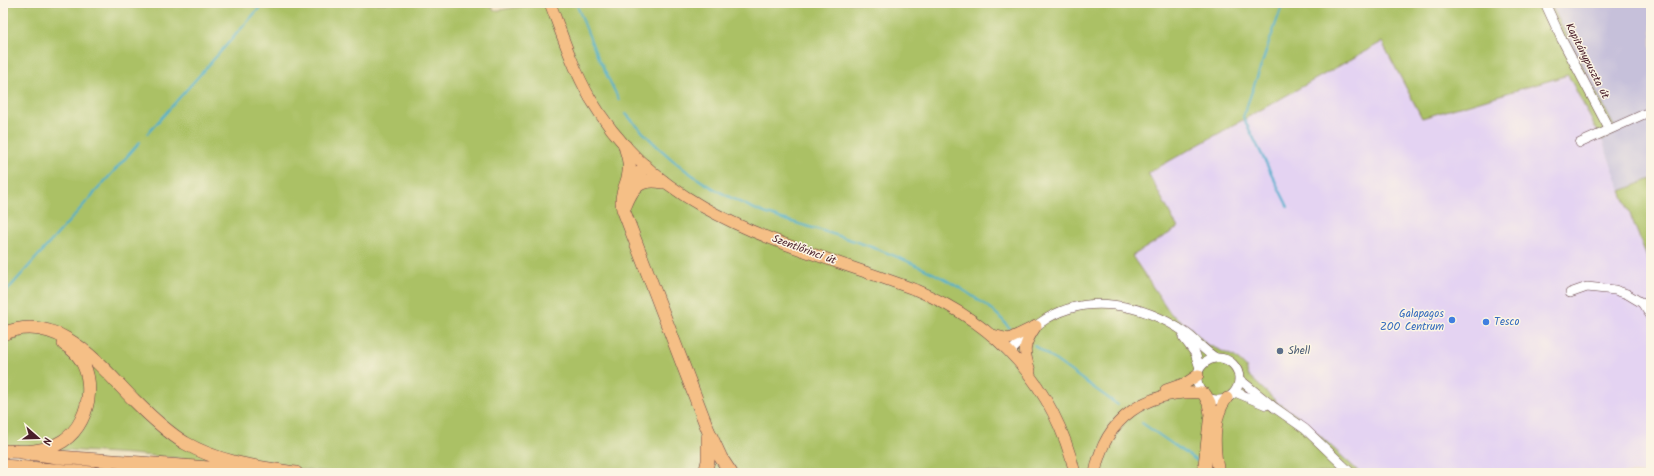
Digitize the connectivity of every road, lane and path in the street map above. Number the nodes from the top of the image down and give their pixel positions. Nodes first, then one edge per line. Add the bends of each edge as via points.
1 (550, 3) edge
2 (1545, 3) edge
3 (1651, 111) edge
4 (1609, 129) junction
5 (1580, 143) dead end
6 (625, 146) junction
7 (645, 166) junction
8 (629, 176) junction
9 (663, 182) junction
10 (623, 209) junction
11 (1570, 293) dead end
12 (1651, 316) edge
13 (1036, 326) junction
14 (1178, 329) junction
15 (3, 334) edge
16 (990, 334) junction
17 (3, 343) edge
18 (1010, 352) junction
19 (1216, 358) junction
20 (1199, 371) junction
21 (1031, 376) junction
22 (1239, 379) junction
23 (1204, 394) junction
24 (1231, 395) junction
25 (1153, 399) junction
26 (1274, 408) junction
27 (708, 430) junction
28 (8, 451) edge
29 (3, 466) edge
30 (93, 473) edge
31 (273, 473) edge
32 (296, 473) edge
33 (705, 473) edge
34 (731, 473) edge
35 (1075, 473) edge
36 (1094, 473) edge
37 (1204, 473) edge
38 (1218, 473) edge
39 (1351, 473) edge

1 - 6 main road, Szentlőrinci út via 583,84 596,108
2 - 4 street, Kapitánypuszta út
3 - 4 street
4 - 5 street
6 - 7 main road, Szentlőrinci út
6 - 8 highway via 630,167
7 - 8 highway
7 - 9 main road, Szentlőrinci út
7 - 10 highway via 629,188
8 - 10 highway via 622,196
9 - 10 highway via 651,181 639,185 630,193
9 - 16 main road, Szentlőrinci út via 701,207 749,231 930,296 956,309
10 - 27 highway
11 - 12 street via 1587,288 1615,290 1642,303
13 - 14 street via 1070,309 1106,304 1128,306 1147,312
13 - 16 main road via 1009,339
13 - 18 street
13 - 21 main road via 1024,348
14 - 19 street
14 - 20 street via 1192,349
15 - 32 highway via 35,329 68,339 88,353 157,422 186,443 230,462
16 - 18 main road, Szentlőrinci út
17 - 28 highway via 22,335 32,334 67,346 77,356 86,372 89,391 86,410 80,423 64,441 35,452
18 - 21 main road, Szentlőrinci út
19 - 20 street via 1206,362
19 - 22 street via 1231,362 1238,371
20 - 23 street via 1198,384
20 - 25 main road via 1186,383 1160,392
21 - 35 main road, Szentlőrinci út via 1059,426
22 - 24 street
22 - 26 street
23 - 24 street via 1216,400
23 - 25 main road via 1179,393
23 - 37 highway via 1211,414
24 - 26 street
24 - 38 main road via 1220,410 1217,425
25 - 36 main road via 1134,409 1116,425 1101,449
26 - 39 street via 1305,429
27 - 33 highway via 709,450
27 - 34 highway
28 - 31 highway
29 - 30 highway

